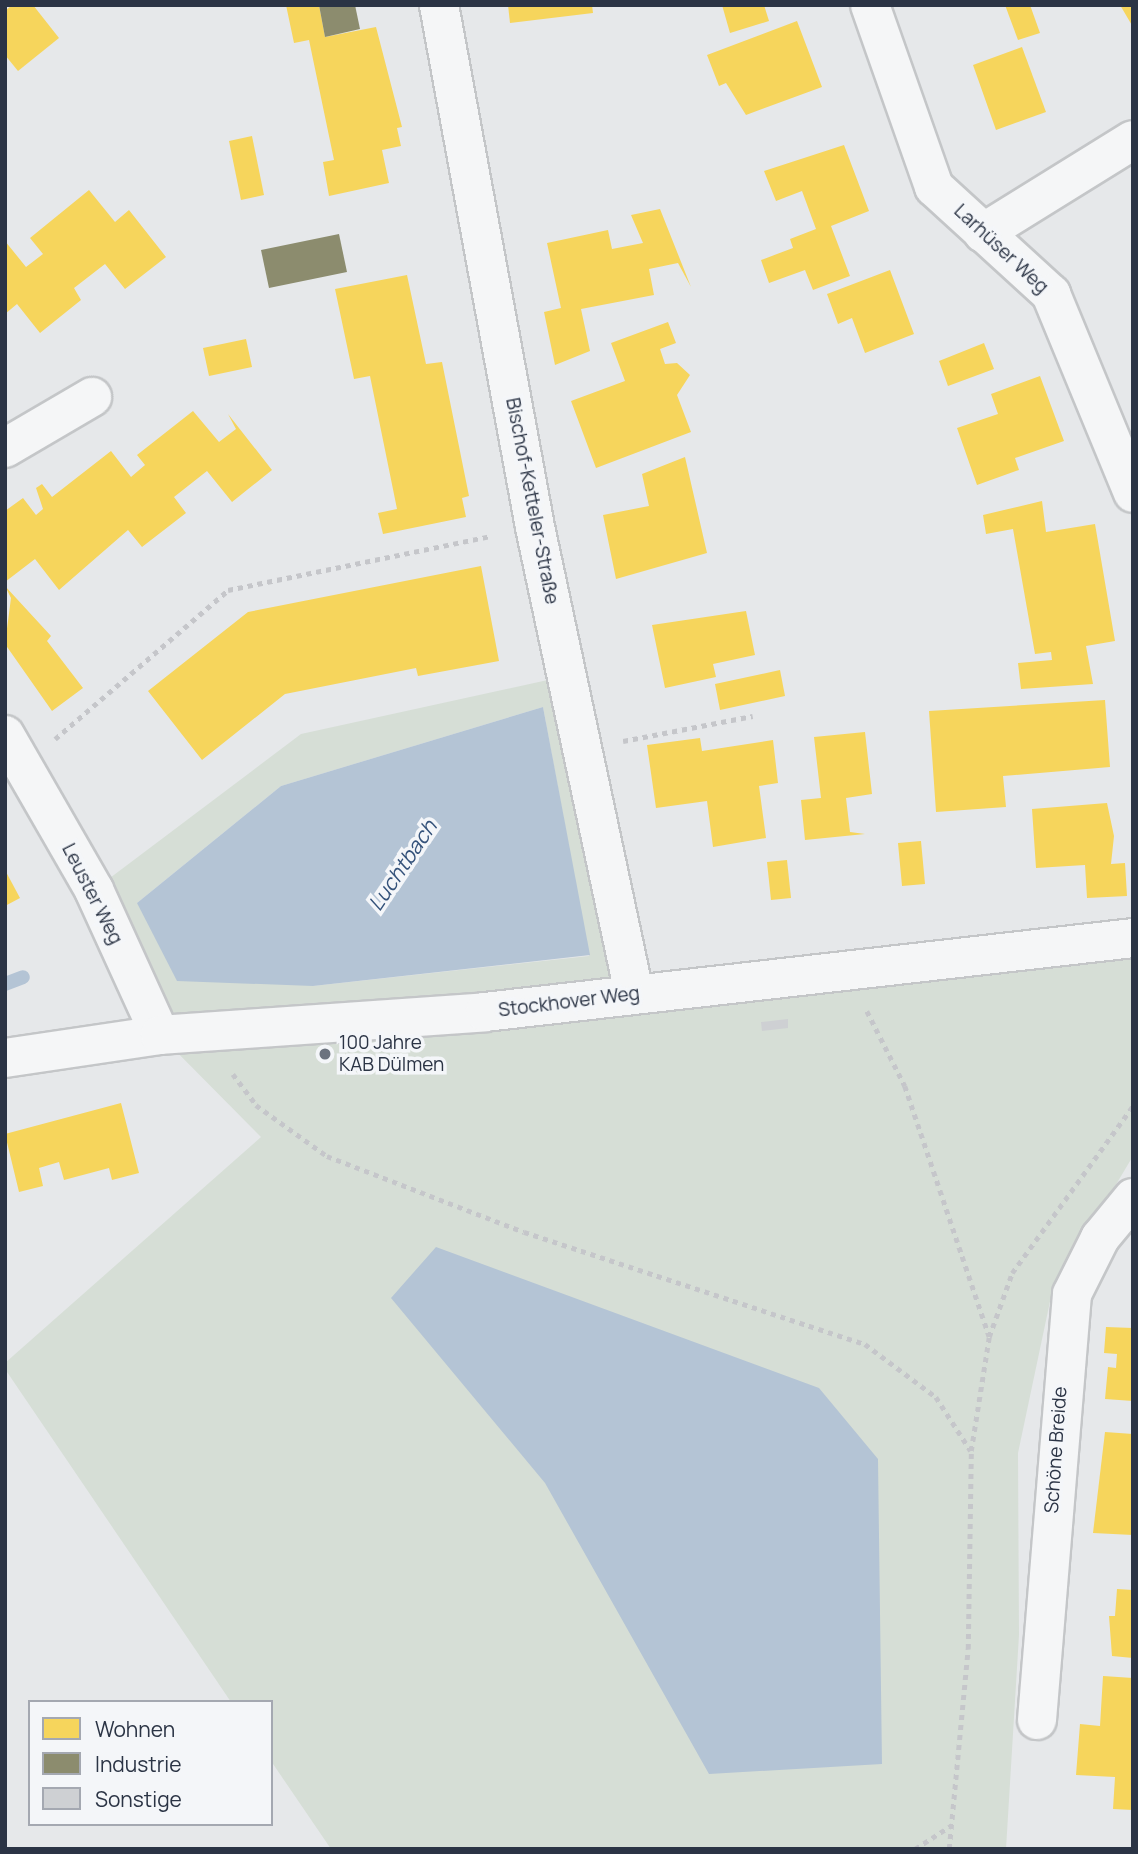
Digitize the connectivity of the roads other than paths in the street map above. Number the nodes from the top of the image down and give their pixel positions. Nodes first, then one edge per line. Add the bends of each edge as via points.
1 (439, 5) edge
2 (870, 5) edge
3 (1133, 140) edge
4 (983, 233) junction
5 (92, 397) dead end
6 (5, 448) edge
7 (1133, 493) edge
8 (12, 755) edge
9 (1133, 938) edge
10 (634, 994) junction
11 (160, 1035) junction
12 (5, 1058) edge
13 (1133, 1198) edge
14 (1037, 1720) dead end

1 - 10 street, Bischof-Ketteler-Straße via 536,527
2 - 4 street, Larhüser Weg via 934,187
3 - 4 street
4 - 7 street, Larhüser Weg via 1051,294
5 - 6 street
8 - 11 street, Leuster Weg via 94,890
9 - 10 street, Stockhover Weg
10 - 11 street, Stockhover Weg
11 - 12 street, Stockhover Weg
13 - 14 street, Schöne Breide via 1100,1238 1072,1294 1063,1347

